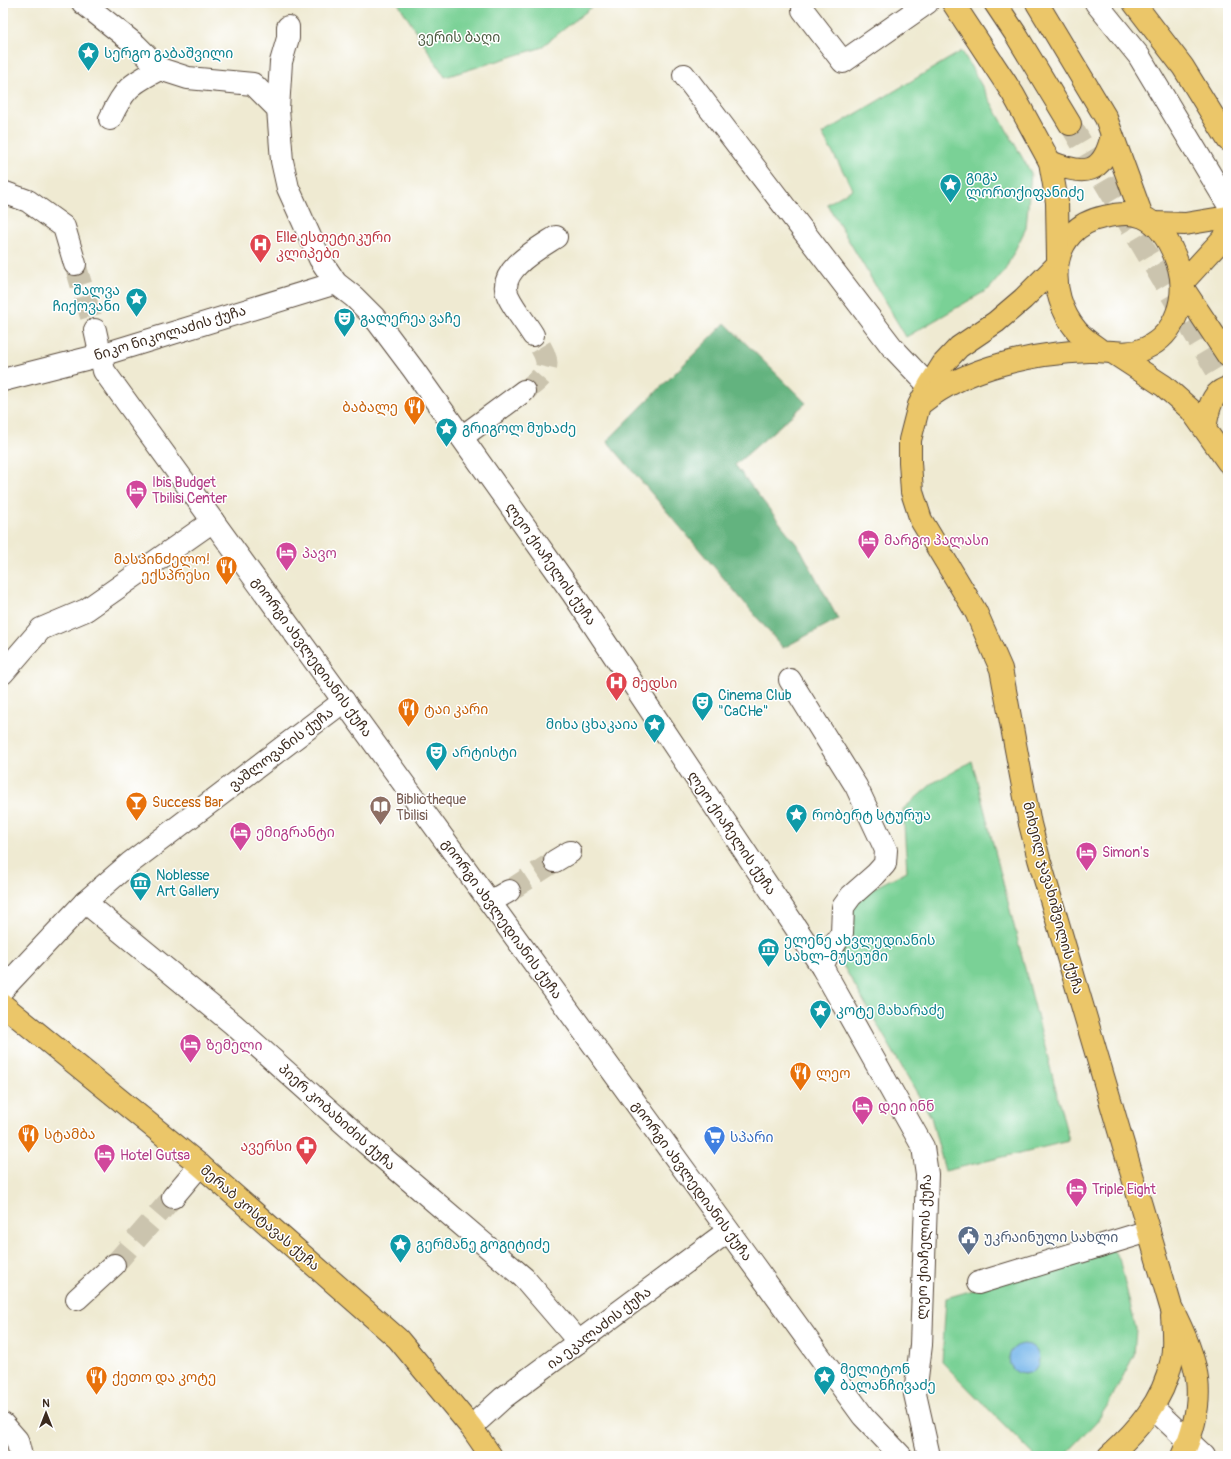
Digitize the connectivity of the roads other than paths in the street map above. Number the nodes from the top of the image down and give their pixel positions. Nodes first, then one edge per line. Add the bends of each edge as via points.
1 (83, 3) edge
2 (927, 3) edge
3 (953, 3) edge
4 (995, 3) edge
5 (1037, 3) edge
6 (1096, 3) edge
7 (1134, 3) edge
8 (803, 10) dead end
9 (288, 27) dead end
10 (160, 70) junction
11 (684, 75) dead end
12 (278, 109) junction
13 (110, 120) dead end
14 (1070, 124) tunnel mouth
15 (1112, 134) junction
16 (1228, 140) edge
17 (1050, 162) junction
18 (3, 192) edge
19 (1228, 204) edge
20 (1228, 217) edge
21 (1148, 220) junction
22 (556, 237) dead end
23 (1223, 238) edge
24 (1057, 262) junction
25 (75, 264) tunnel mouth
26 (519, 264) junction
27 (544, 266) dead end
28 (336, 283) junction
29 (1183, 285) junction
30 (94, 330) tunnel mouth
31 (533, 335) tunnel mouth
32 (1108, 352) junction
33 (101, 355) junction
34 (1228, 356) edge
35 (3, 380) edge
36 (929, 386) junction
37 (1228, 388) edge
38 (524, 391) tunnel mouth
39 (919, 406) junction
40 (1205, 428) junction
41 (462, 437) junction
42 (1228, 462) edge
43 (213, 521) junction
44 (3, 673) edge
45 (790, 680) dead end
46 (344, 701) junction
47 (508, 891) tunnel mouth
48 (85, 902) junction
49 (490, 902) junction
50 (822, 967) junction
51 (3, 989) edge
52 (3, 1005) edge
53 (200, 1165) junction
54 (174, 1197) tunnel mouth
55 (728, 1231) junction
56 (1149, 1231) junction
57 (114, 1265) tunnel mouth
58 (978, 1283) dead end
59 (77, 1299) dead end
60 (1171, 1307) junction
61 (579, 1342) junction
62 (1153, 1408) junction
63 (3, 1424) edge
64 (471, 1427) junction
65 (1192, 1451) edge
66 (21, 1456) edge
67 (491, 1456) edge
68 (901, 1456) edge
69 (929, 1456) edge
70 (1110, 1456) edge

1 - 10 street via 136,45
2 - 8 street via 843,62
3 - 17 main road via 1013,94
4 - 14 main road
5 - 15 main road via 1106,118
6 - 19 street via 1139,56
7 - 16 main road via 1183,67
9 - 12 street, ლეო ქიაჩელის ქუჩა via 288,38 281,62
10 - 12 street via 188,78 253,84
10 - 13 street via 135,81 119,100
11 - 36 street via 898,355
12 - 28 street, ლეო ქიაჩელის ქუჩა via 282,161 288,188 320,259
15 - 17 main road via 1109,150 1102,161 1093,168 1070,170
15 - 21 main road
17 - 24 main road via 1057,202
18 - 25 street via 28,200 64,227
20 - 21 main road, მიხეილ ჯავახიშვილის ქუჩა via 1185,224
21 - 24 main road, მიხეილ ჯავახიშვილის ქუჩა via 1128,214 1096,218 1081,225 1071,234 1063,244
21 - 29 main road via 1172,251
22 - 26 street
23 - 29 main road
24 - 32 main road via 1059,290 1068,316 1076,330 1088,342
24 - 36 main road, მიხეილ ჯავახიშვილის ქუჩა via 1023,299 959,348 943,364
26 - 27 street
26 - 31 street via 508,276 505,286 507,295
28 - 33 street, ნიკო ნიკოლაძის ქუჩა
28 - 41 street, ლეო ქიაჩელის ქუჩა via 374,317
29 - 32 main road via 1180,308 1174,321 1159,339 1146,348
29 - 34 main road
30 - 33 street, გიორგი ახვლედიანის ქუჩა
32 - 39 main road via 1060,352 1038,355 975,373 932,394
32 - 40 main road via 1164,386 1191,410
33 - 35 street, ნიკო ნიკოლაძის ქუჩა
33 - 43 street, გიორგი ახვლედიანის ქუჩა via 104,371
36 - 39 main road, მიხეილ ჯავახიშვილის ქუჩა
37 - 40 main road via 1218,394 1212,402
38 - 41 street
39 - 56 main road, მიხეილ ჯავახიშვილის ქუჩა via 910,440 912,492 921,520 976,612 1000,669 1039,859
40 - 42 main road
41 - 50 street, ლეო ქიაჩელის ქუჩა via 573,594
43 - 44 street via 86,610 42,630
43 - 46 street, გიორგი ახვლედიანის ქუჩა
45 - 50 street via 856,786 886,850 885,864 843,907 842,933
46 - 48 street, ვაშლოვანის ქუჩა via 130,863
46 - 49 street, გიორგი ახვლედიანის ქუჩა
47 - 49 street
48 - 51 street, ვაშლოვანის ქუჩა
48 - 61 street, პიერ კობახიძის ქუჩა via 233,1024 367,1144 524,1278
49 - 55 street, გიორგი ახვლედიანის ქუჩა
50 - 69 street, ლეო ქიაჩელის ქუჩა via 922,1146 927,1174 921,1345 915,1394
52 - 53 main road, მერაბ კოსტავას ქუჩა
53 - 54 street
53 - 64 main road, მერაბ კოსტავას ქუჩა via 398,1339
55 - 61 street, ია ეკალაძის ქუჩა
55 - 68 street, გიორგი ახვლედიანის ქუჩა via 862,1416
56 - 58 street
56 - 60 main road, მიხეილ ჯავახიშვილის ქუჩა
57 - 59 street
60 - 62 main road, მიხეილ ჯავახიშვილის ქუჩა via 1171,1362
60 - 65 main road, მიხეილ ჯავახიშვილის ქუჩა via 1186,1336 1198,1378
61 - 64 street, ია ეკალაძის ქუჩა via 503,1398
62 - 65 street, მიხეილ ჯავახიშვილის ქუჩა
62 - 70 main road, მიხეილ ჯავახიშვილის ქუჩა via 1136,1430
63 - 66 street via 17,1440
64 - 67 main road, მერაბ კოსტავას ქუჩა

